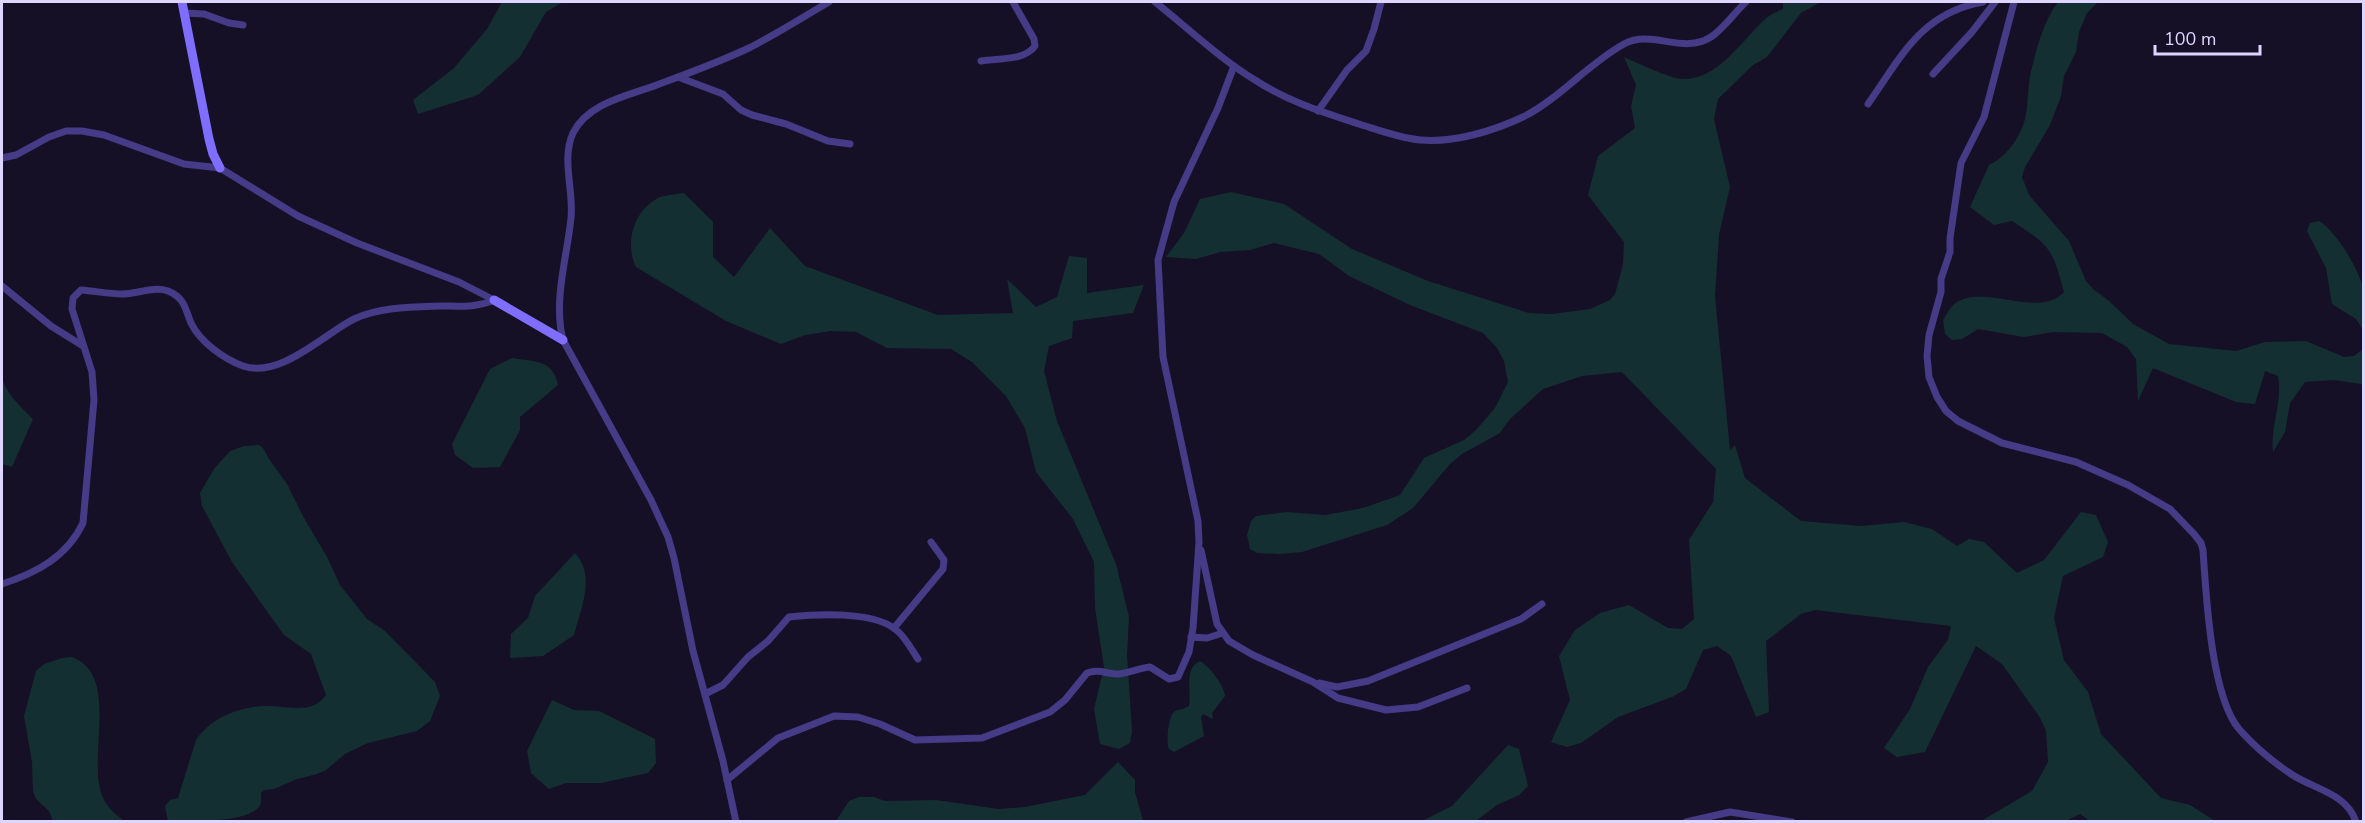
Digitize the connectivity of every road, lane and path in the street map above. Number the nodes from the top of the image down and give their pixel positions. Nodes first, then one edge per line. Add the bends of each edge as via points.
1 (182, 2) edge
2 (829, 2) edge
3 (1013, 2) edge
4 (1155, 2) edge
5 (1381, 2) edge
6 (1746, 2) edge
7 (1983, 2) edge
8 (1995, 2) edge
9 (2014, 2) edge
10 (184, 13) junction
11 (243, 25) dead end
12 (981, 60) dead end
13 (1234, 66) junction
14 (1933, 74) dead end
15 (678, 77) junction
16 (1868, 104) dead end
17 (1318, 111) junction
18 (850, 144) dead end
19 (2, 158) edge
20 (220, 168) junction
21 (2, 286) edge
22 (494, 300) junction
23 (563, 340) junction
24 (83, 346) junction
25 (932, 542) dead end
26 (1199, 542) junction
27 (2, 584) edge
28 (1542, 604) dead end
29 (894, 628) junction
30 (1222, 633) junction
31 (1191, 637) junction
32 (918, 659) dead end
33 (1314, 682) junction
34 (1467, 688) dead end
35 (705, 694) junction
36 (727, 780) junction
37 (736, 822) edge
38 (1686, 822) edge
39 (1792, 822) edge
40 (2356, 822) edge

1 - 10 street
2 - 15 street via 751,47
3 - 12 street via 1035,46 1020,56
4 - 13 street
5 - 17 street via 1366,51
6 - 17 street via 1711,36 1693,44 1633,39 1548,103 1493,128 1455,139 1420,140
7 - 16 street via 1942,15 1924,28
8 - 14 street
9 - 40 street via 1984,117 1961,163 1950,252 1929,336 1929,377 1937,397 1958,421 2002,443 2076,462 2104,474 2170,509 2181,520 2203,550 2209,631 2230,714 2256,746 2292,775 2338,798
10 - 11 street via 204,14
10 - 20 street via 209,140
13 - 17 street via 1286,98
13 - 26 street via 1174,202 1158,260 1163,357
15 - 18 street via 723,94 752,115 828,141
15 - 23 street via 618,98 592,112 573,133 568,168 572,216 560,304
19 - 20 street via 66,131 82,131 114,138 184,164
20 - 22 street via 298,216
21 - 24 street
22 - 23 street
22 - 24 street via 476,306 376,311 289,360 267,367 245,367 203,339 188,309 168,291 122,294 81,290 73,298 72,309
23 - 35 street via 661,519 674,558
24 - 27 street via 92,372 94,400 83,523 64,552 42,568
25 - 29 street via 944,560 943,570
26 - 30 street
26 - 31 street
28 - 33 street via 1521,620 1368,681 1336,687
29 - 32 street
29 - 35 street via 860,617 789,617 723,685
30 - 31 street via 1207,638
30 - 33 street via 1253,655
31 - 36 street via 1178,677 1169,679 1150,667 1117,674 1092,671 1050,712 982,738 915,740 858,717 834,716 778,738
33 - 34 street via 1338,698 1386,710 1418,707
35 - 36 street
36 - 37 street
38 - 39 street via 1730,812

